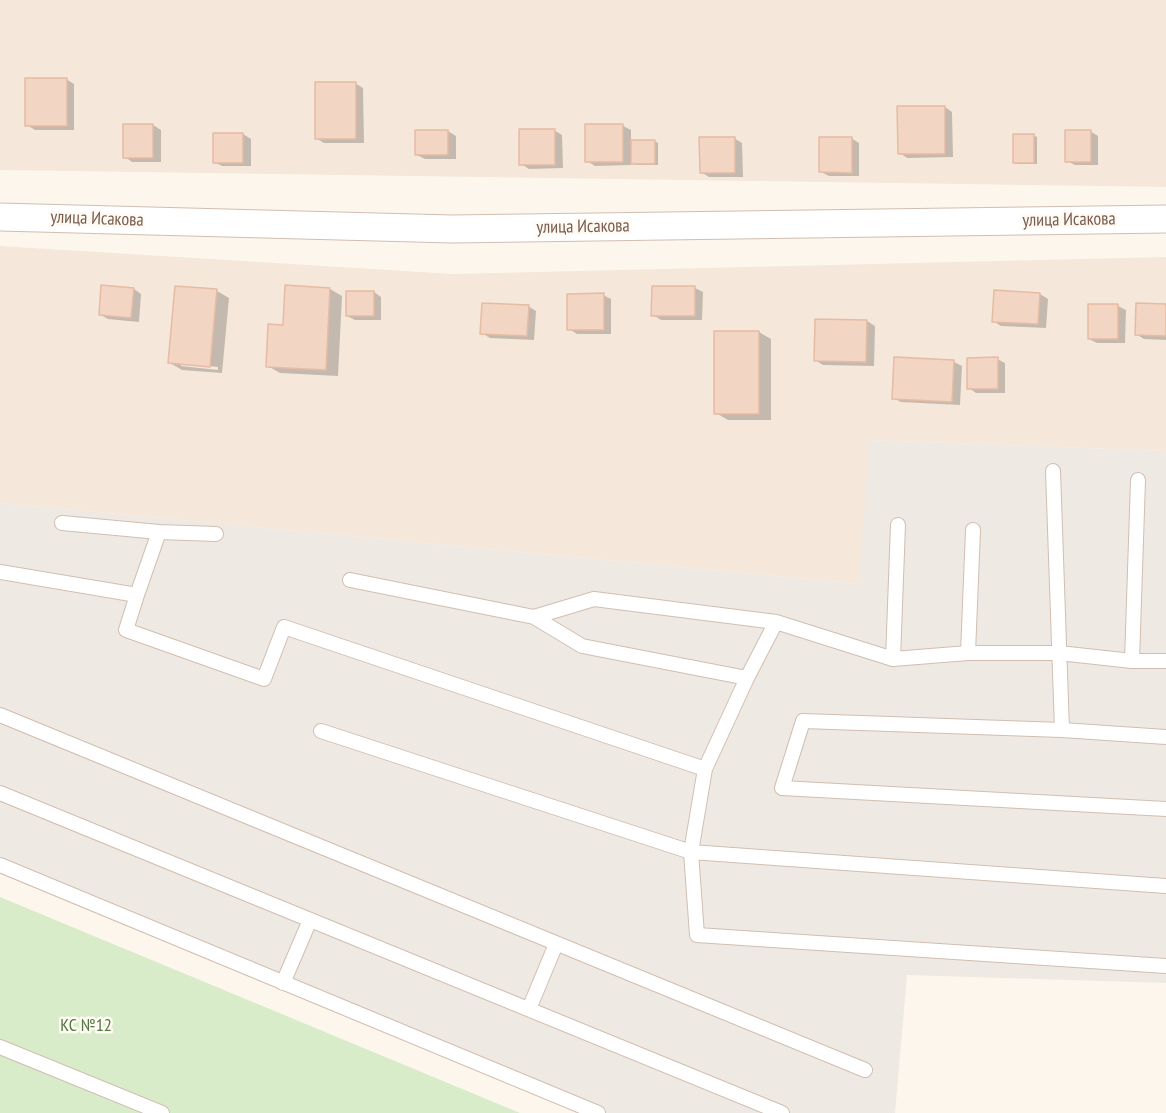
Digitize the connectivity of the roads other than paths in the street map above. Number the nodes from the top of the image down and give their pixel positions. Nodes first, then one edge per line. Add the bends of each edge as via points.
1 (0, 217) edge
2 (1166, 219) edge
3 (1053, 471) dead end
4 (1138, 480) dead end
5 (62, 523) dead end
6 (898, 525) dead end
7 (973, 530) dead end
8 (159, 532) junction
9 (216, 534) dead end
10 (0, 572) edge
11 (350, 580) dead end
12 (137, 595) junction
13 (534, 617) junction
14 (776, 622) junction
15 (968, 653) junction
16 (1059, 653) junction
17 (893, 659) junction
18 (1132, 661) junction
19 (1166, 661) edge
20 (747, 678) junction
21 (0, 715) edge
22 (1062, 730) junction
23 (321, 731) dead end
24 (1166, 737) edge
25 (705, 769) junction
26 (0, 793) edge
27 (1166, 809) edge
28 (691, 852) junction
29 (0, 865) edge
30 (1166, 886) edge
31 (310, 920) junction
32 (556, 944) junction
33 (1166, 966) edge
34 (283, 982) junction
35 (529, 1010) junction
36 (0, 1047) edge
37 (865, 1070) dead end
38 (162, 1113) edge
39 (598, 1113) edge
40 (782, 1113) edge

1 - 2 street, улица Исакова via 452,229
3 - 16 lane
4 - 18 lane
5 - 8 lane
6 - 17 lane
7 - 15 lane
8 - 9 lane
8 - 12 lane
10 - 12 lane
11 - 13 lane
12 - 25 lane via 126,630 264,679 284,627
13 - 14 lane via 594,599
13 - 20 lane via 582,646
14 - 17 lane
14 - 20 lane
15 - 16 lane
15 - 17 lane
16 - 18 lane
16 - 22 lane
18 - 19 lane
20 - 25 lane
21 - 32 lane
22 - 24 lane
22 - 27 lane via 803,721 783,788
23 - 28 lane
25 - 28 lane
26 - 31 lane
28 - 30 lane
28 - 33 lane via 697,935
29 - 34 lane
31 - 34 lane
31 - 35 lane
32 - 35 lane
32 - 37 lane
34 - 39 lane
35 - 40 lane
36 - 38 lane

